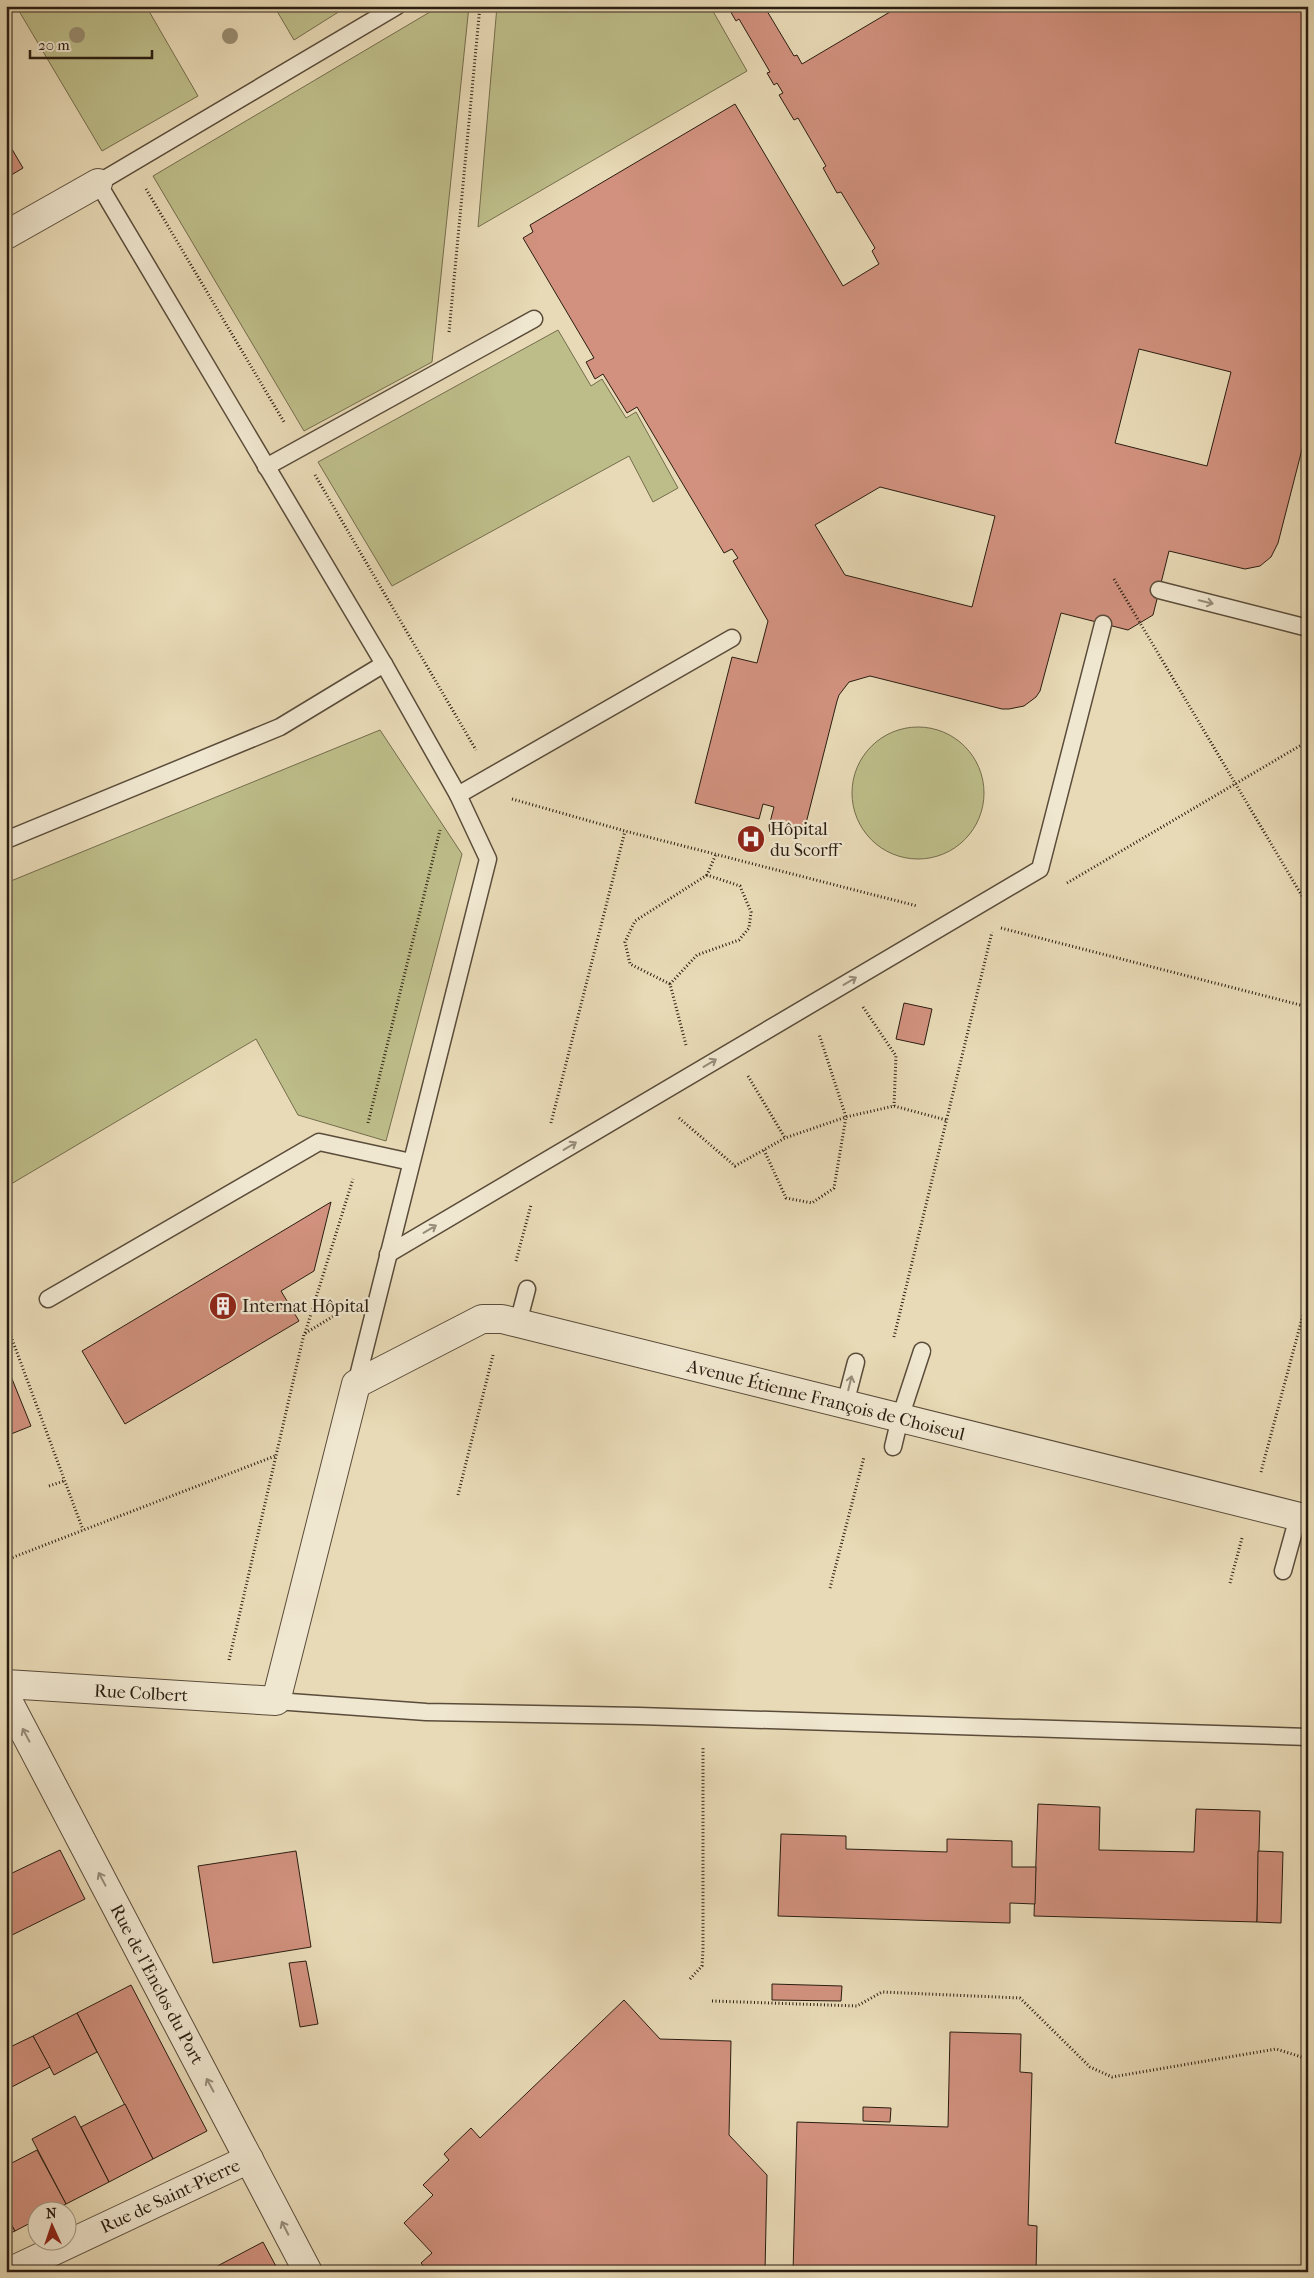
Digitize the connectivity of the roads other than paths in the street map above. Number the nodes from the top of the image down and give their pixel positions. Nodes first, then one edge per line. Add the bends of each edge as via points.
1 (397, 6) edge
2 (98, 183) junction
3 (6, 235) edge
4 (534, 319) dead end
5 (266, 467) junction
6 (1159, 590) dead end
7 (1103, 624) dead end
8 (1308, 628) edge
9 (732, 638) dead end
10 (384, 664) junction
11 (458, 795) junction
12 (6, 840) edge
13 (411, 1162) junction
14 (388, 1254) junction
15 (527, 1289) dead end
16 (48, 1299) dead end
17 (518, 1323) junction
18 (922, 1350) dead end
19 (856, 1362) dead end
20 (356, 1384) junction
21 (845, 1404) junction
22 (888, 1415) junction
23 (894, 1447) dead end
24 (1303, 1518) edge
25 (1283, 1572) dead end
26 (6, 1684) edge
27 (6, 1697) edge
28 (276, 1700) junction
29 (1308, 1737) edge
30 (249, 2158) junction
31 (9, 2272) edge
32 (308, 2272) edge

1 - 2 lane
2 - 3 street
2 - 5 lane
4 - 5 lane
5 - 10 lane
6 -> 8 lane
14 -> 7 lane via 1040,869
9 - 11 lane
10 - 11 lane
10 - 12 lane via 280,727
11 - 13 lane via 488,859
13 - 14 lane
13 - 16 lane via 319,1142
14 - 20 lane
15 - 17 lane
17 - 20 street, Avenue Étienne François de Choiseul via 482,1319
17 - 21 street, Avenue Étienne François de Choiseul
18 - 22 lane
21 -> 19 lane
20 - 28 street
21 - 22 street, Avenue Étienne François de Choiseul
22 - 23 lane
22 - 24 street, Avenue Étienne François de Choiseul
24 - 25 lane
26 - 28 street, Rue Colbert
30 -> 27 street, Rue de l'Enclos du Port
28 - 29 lane via 426,1712
30 - 31 street, Rue de Saint-Pierre
32 -> 30 street, Rue de l'Enclos du Port

